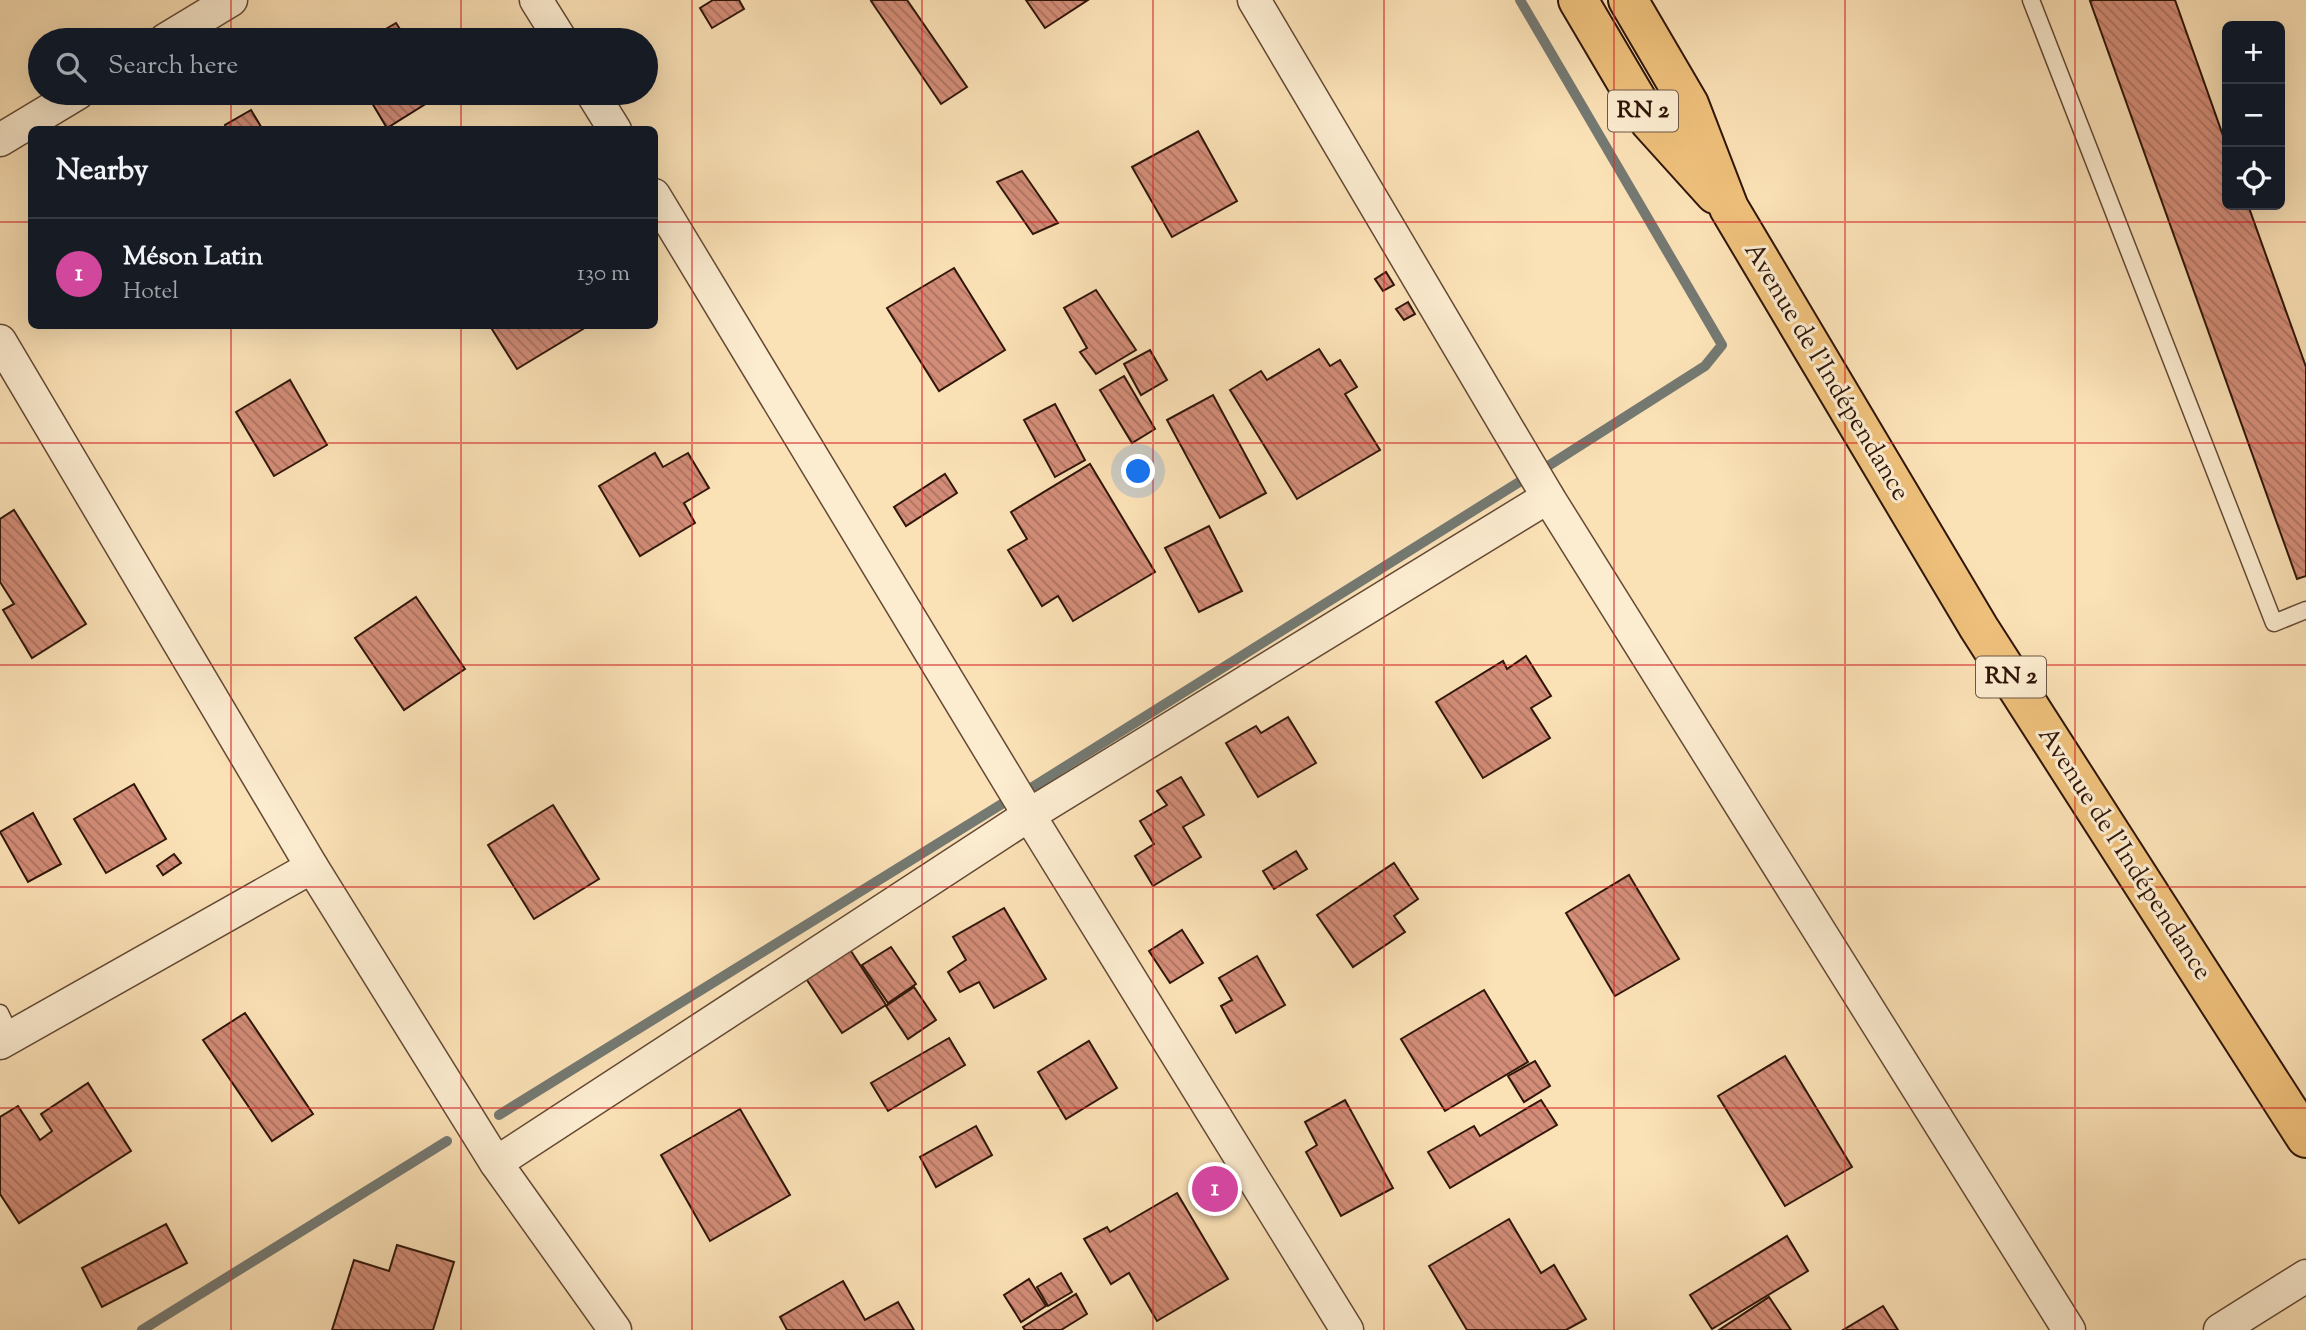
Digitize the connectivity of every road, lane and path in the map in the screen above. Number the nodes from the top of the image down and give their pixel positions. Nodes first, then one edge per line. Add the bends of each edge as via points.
1 (231, 0) edge
2 (536, 0) edge
3 (1254, 0) edge
4 (1578, 0) edge
5 (1628, 0) edge
6 (2031, 0) edge
7 (185, 28) edge
8 (554, 28) edge
9 (58, 105) edge
10 (599, 105) edge
11 (613, 126) edge
12 (0, 140) edge
13 (658, 202) edge
14 (1729, 208) junction
15 (0, 341) edge
16 (1548, 497) junction
17 (2306, 610) edge
18 (1029, 815) junction
19 (312, 867) junction
20 (4, 1031) edge
21 (2306, 1138) edge
22 (496, 1163) junction
23 (2306, 1276) edge
24 (615, 1330) edge
25 (1347, 1330) edge
26 (2069, 1330) edge
27 (2220, 1330) edge

1 - 7 street
2 - 8 street
3 - 16 street
4 - 14 main road, Avenue de l'Indépendance / RN 2 via 1650,122
5 - 14 main road, Avenue de l'Indépendance / RN 2 via 1689,104
6 - 17 lane via 2274,623
9 - 12 street
10 - 11 street
13 - 18 street
14 - 21 main road, Avenue de l'Indépendance / RN 2 via 1979,628
15 - 19 street
16 - 18 street
16 - 26 street
18 - 22 street
18 - 25 street
19 - 20 street
19 - 22 street
22 - 24 street
23 - 27 street

